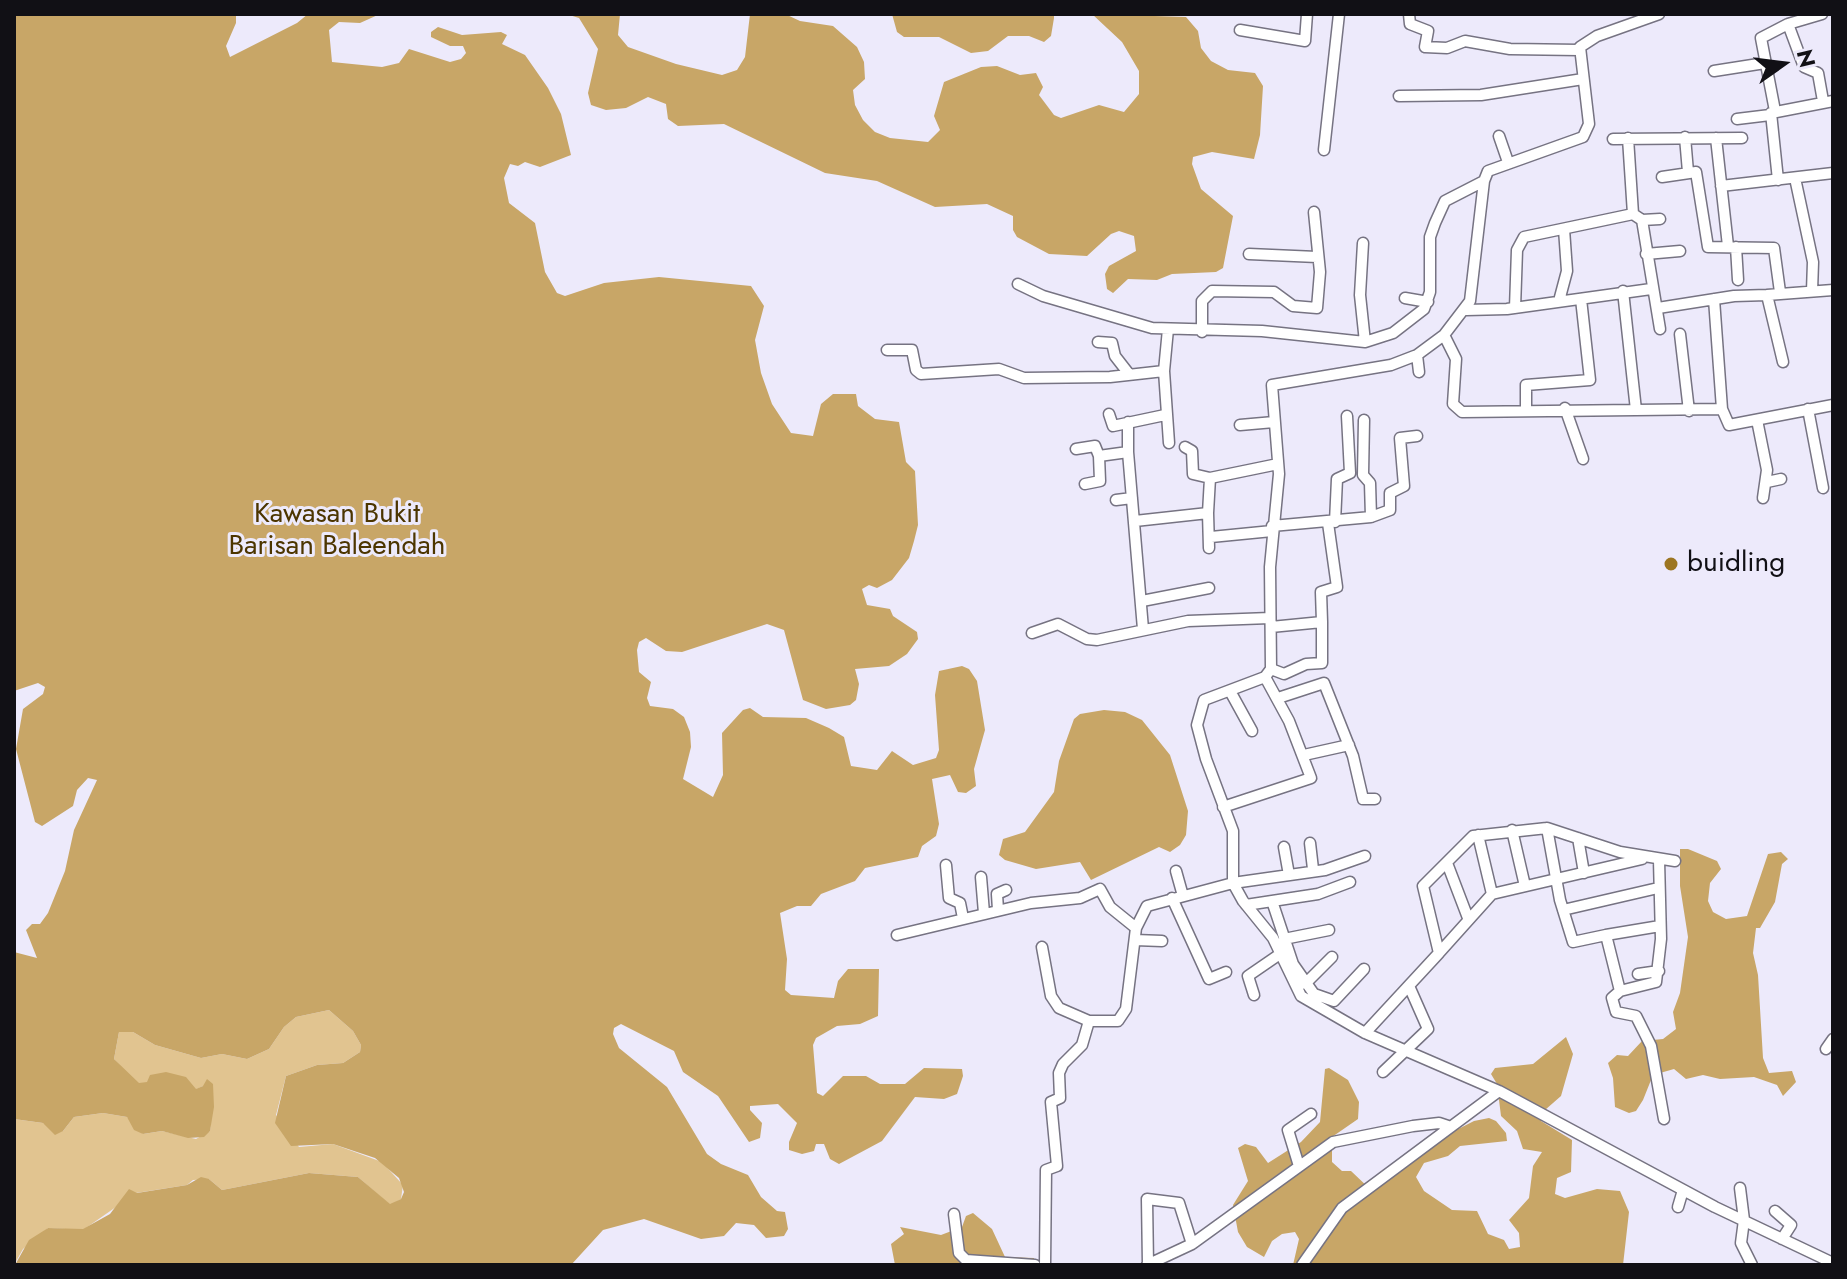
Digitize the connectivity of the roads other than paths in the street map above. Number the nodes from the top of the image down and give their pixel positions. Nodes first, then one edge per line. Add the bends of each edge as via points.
1 (1307, 14) edge
2 (1339, 14) edge
3 (1409, 14) edge
4 (1659, 14) edge
5 (1822, 14) edge
6 (1788, 24) junction
7 (1240, 30) dead end
8 (1579, 50) junction
9 (1765, 63) junction
10 (1714, 71) dead end
11 (1583, 79) junction
12 (1399, 96) dead end
13 (1828, 101) edge
14 (1773, 113) junction
15 (1737, 119) dead end
16 (1499, 136) dead end
17 (1685, 137) junction
18 (1628, 138) junction
19 (1716, 138) junction
20 (1742, 138) dead end
21 (1613, 139) dead end
22 (1324, 150) dead end
23 (1508, 162) junction
24 (1688, 172) junction
25 (1833, 173) edge
26 (1662, 177) dead end
27 (1795, 178) junction
28 (1778, 180) junction
29 (1484, 181) junction
30 (1721, 186) junction
31 (1314, 212) dead end
32 (1638, 217) junction
33 (1660, 219) dead end
34 (1564, 229) junction
35 (1363, 243) dead end
36 (1732, 246) junction
37 (1680, 251) dead end
38 (1249, 254) dead end
39 (1646, 254) junction
40 (1317, 257) junction
41 (1738, 280) dead end
42 (1018, 284) dead end
43 (1651, 289) junction
44 (1833, 290) edge
45 (1623, 291) junction
46 (1812, 291) junction
47 (1780, 292) junction
48 (1767, 295) junction
49 (1405, 298) dead end
50 (1581, 299) junction
51 (1714, 299) junction
52 (1559, 301) junction
53 (1428, 302) junction
54 (1515, 308) junction
55 (1658, 308) junction
56 (1466, 310) junction
57 (1168, 329) junction
58 (1660, 329) dead end
59 (1202, 332) junction
60 (1680, 334) dead end
61 (1444, 335) junction
62 (1098, 342) dead end
63 (1365, 342) junction
64 (887, 350) dead end
65 (1417, 355) junction
66 (1783, 362) dead end
67 (1164, 371) junction
68 (1419, 372) dead end
69 (1129, 374) junction
70 (1833, 405) edge
71 (1565, 408) junction
72 (1722, 409) junction
73 (1808, 409) junction
74 (1526, 410) junction
75 (1636, 410) junction
76 (1689, 411) junction
77 (1109, 414) dead end
78 (1165, 415) junction
79 (1347, 416) dead end
80 (1364, 420) dead end
81 (1757, 420) junction
82 (1128, 422) junction
83 (1274, 422) junction
84 (1240, 425) dead end
85 (1417, 436) dead end
86 (1169, 443) dead end
87 (1185, 447) dead end
88 (1076, 449) dead end
89 (1128, 452) junction
90 (1099, 456) junction
91 (1583, 459) dead end
92 (1278, 464) junction
93 (1210, 478) junction
94 (1781, 479) dead end
95 (1767, 482) junction
96 (1085, 484) dead end
97 (1823, 488) dead end
98 (1132, 498) junction
99 (1763, 498) dead end
100 (1116, 500) dead end
101 (1208, 513) junction
102 (1371, 517) junction
103 (1135, 521) junction
104 (1331, 522) junction
105 (1272, 528) junction
106 (1209, 588) dead end
107 (1142, 601) junction
108 (1270, 622) junction
109 (1322, 622) junction
110 (1143, 629) junction
111 (1032, 633) dead end
112 (1322, 663) junction
113 (1268, 673) junction
114 (1324, 683) junction
115 (1230, 691) junction
116 (1278, 698) junction
117 (1252, 731) dead end
118 (1349, 745) junction
119 (1304, 755) junction
120 (1375, 799) dead end
121 (1223, 807) junction
122 (1547, 828) junction
123 (1512, 830) junction
124 (1478, 835) junction
125 (1578, 838) junction
126 (1310, 843) dead end
127 (1284, 847) dead end
128 (1365, 856) dead end
129 (1645, 858) junction
130 (1659, 860) junction
131 (1675, 861) dead end
132 (1447, 863) junction
133 (946, 865) dead end
134 (1313, 869) junction
135 (1176, 871) dead end
136 (1584, 873) junction
137 (1289, 875) junction
138 (981, 877) dead end
139 (1556, 879) junction
140 (1350, 882) dead end
141 (1233, 883) junction
142 (1525, 886) junction
143 (1658, 888) junction
144 (1006, 890) dead end
145 (1492, 894) junction
146 (1178, 897) junction
147 (1272, 901) junction
148 (1246, 905) junction
149 (998, 910) junction
150 (1563, 910) junction
151 (984, 913) junction
152 (963, 918) junction
153 (1468, 918) junction
154 (1660, 926) junction
155 (1329, 930) dead end
156 (1136, 934) junction
157 (897, 935) dead end
158 (1606, 935) junction
159 (1284, 939) junction
160 (1162, 941) dead end
161 (1042, 947) dead end
162 (1439, 953) junction
163 (1280, 954) junction
164 (1332, 957) dead end
165 (1364, 969) dead end
166 (1659, 971) junction
167 (1226, 972) dead end
168 (1638, 974) dead end
169 (1305, 984) junction
170 (1409, 986) junction
171 (1620, 991) junction
172 (1254, 995) dead end
173 (1089, 1021) junction
174 (1365, 1033) junction
175 (1833, 1039) edge
176 (1826, 1049) dead end
177 (1408, 1052) junction
178 (1383, 1072) dead end
179 (1499, 1091) junction
180 (1311, 1114) dead end
181 (1664, 1119) dead end
182 (1448, 1126) junction
183 (1299, 1166) junction
184 (1740, 1188) dead end
185 (1683, 1190) junction
186 (1678, 1207) dead end
187 (1775, 1211) dead end
188 (954, 1214) dead end
189 (1744, 1220) junction
190 (1782, 1239) junction
191 (1192, 1244) junction
192 (1833, 1263) edge
193 (1035, 1265) edge
194 (1045, 1265) edge
195 (1148, 1265) edge
196 (1302, 1265) edge
197 (1752, 1265) edge

1 - 7 street via 1305,41
2 - 22 street
3 - 8 street via 1410,24 1428,31 1425,47 1447,48 1465,41 1510,49
4 - 8 street via 1597,36
5 - 6 street
6 - 9 street via 1762,36
6 - 13 street via 1804,67 1818,73
8 - 11 street
9 - 10 street
9 - 14 street
11 - 12 street via 1481,95
11 - 23 street via 1589,124 1583,137
13 - 14 street
14 - 15 street
14 - 28 street
16 - 23 street
17 - 18 street
17 - 19 street
17 - 24 street
18 - 21 street
18 - 32 street
19 - 20 street
19 - 30 street
23 - 29 street via 1488,171
24 - 26 street
24 - 36 street via 1696,174 1707,246
25 - 27 street
27 - 28 street
27 - 46 street via 1813,262
28 - 30 street
29 - 53 street via 1445,201 1430,237
29 - 56 street
30 - 36 street
31 - 40 street
32 - 33 street
32 - 34 street
32 - 39 street
34 - 52 street via 1567,271
34 - 54 street via 1519,240
35 - 63 street via 1360,295
36 - 41 street
36 - 47 street via 1774,248
37 - 39 street
38 - 40 street
39 - 43 street
40 - 59 street via 1316,308 1288,304 1274,292 1212,291 1202,301
42 - 57 street via 1106,315
43 - 45 street
43 - 55 street
44 - 46 street
45 - 50 street
45 - 75 street
46 - 47 street
47 - 48 street
48 - 51 street
48 - 66 street
49 - 53 street
50 - 52 street
50 - 74 street via 1590,380 1526,385
51 - 55 street
51 - 72 street
52 - 54 street
53 - 63 street via 1404,326
54 - 56 street
55 - 58 street
56 - 61 street
57 - 59 street
57 - 67 street
59 - 63 street via 1262,331
60 - 76 street
61 - 65 street
61 - 74 street via 1456,359 1455,409
62 - 69 street via 1112,343
64 - 69 street via 912,350 921,374 999,369 1041,379
65 - 68 street
65 - 83 street via 1391,365 1272,385
67 - 69 street
67 - 78 street
70 - 73 street
71 - 74 street
71 - 75 street
71 - 91 street
72 - 76 street
72 - 81 street via 1729,425
73 - 81 street
73 - 97 street
75 - 76 street
77 - 82 street via 1113,426
78 - 82 street
78 - 86 street
79 - 104 street via 1350,473 1337,479
80 - 102 street via 1363,475 1370,483
81 - 95 street
82 - 89 street
83 - 84 street
83 - 92 street
85 - 102 street via 1400,438 1404,486 1390,493 1390,510
87 - 93 street via 1192,451 1193,474
88 - 90 street via 1095,446
89 - 90 street
89 - 98 street
90 - 96 street via 1100,481
92 - 93 street
92 - 105 street
93 - 101 street
94 - 95 street
95 - 99 street
98 - 100 street
98 - 103 street
101 - 103 street
101 - 105 street via 1210,542
102 - 104 street
103 - 107 street
104 - 105 street
104 - 109 street via 1337,587 1321,592
105 - 108 street
106 - 107 street
107 - 110 street
108 - 109 street
108 - 110 street via 1188,621
108 - 113 street
109 - 112 street
110 - 111 street via 1097,640 1058,624
112 - 113 street
112 - 114 street
113 - 115 street
113 - 116 street
114 - 116 street
114 - 118 street
115 - 117 street
115 - 121 street via 1204,700 1197,725
116 - 119 street
118 - 119 street
118 - 120 street via 1363,799
119 - 121 street via 1310,779
121 - 141 street via 1233,831
122 - 123 street
122 - 125 street
122 - 139 street
123 - 124 street
123 - 142 street
124 - 132 street
124 - 145 street
125 - 129 street
125 - 136 street
126 - 134 street
127 - 137 street
128 - 134 street
129 - 130 street
129 - 136 street
130 - 131 street
130 - 143 street
132 - 153 street
132 - 162 street via 1423,886
133 - 152 street via 949,898 960,903
134 - 137 street
135 - 146 street
136 - 139 street
137 - 141 street
138 - 151 street
139 - 142 street
139 - 150 street
140 - 147 street via 1335,890
141 - 146 street
141 - 148 street
142 - 145 street
143 - 150 street
143 - 154 street
144 - 149 street via 997,894
145 - 153 street
146 - 156 street via 1147,906
146 - 167 street via 1209,979
147 - 148 street
147 - 159 street
148 - 163 street
149 - 151 street
149 - 156 street via 1080,898 1100,889
150 - 158 street via 1574,943
151 - 152 street
152 - 157 street
153 - 162 street
154 - 158 street
154 - 166 street
155 - 159 street
156 - 160 street
156 - 173 street via 1123,1016 1118,1021
158 - 171 street
159 - 169 street
161 - 173 street via 1057,1007
162 - 170 street
163 - 172 street via 1248,976
163 - 174 street via 1301,996
164 - 169 street
165 - 169 street via 1334,1001 1314,994
166 - 168 street
166 - 171 street via 1652,985
170 - 174 street
170 - 177 street via 1428,1026
171 - 181 street via 1612,996 1616,1012 1636,1016 1651,1046
173 - 194 street via 1082,1045 1059,1073 1060,1098 1051,1102 1057,1166 1046,1170
174 - 177 street
175 - 176 street
177 - 178 street
177 - 179 street
179 - 182 street
179 - 185 street
180 - 183 street via 1288,1130
182 - 183 street via 1354,1136 1333,1142
182 - 196 street via 1342,1208
183 - 191 street
184 - 189 street
185 - 186 street
185 - 189 street
187 - 190 street via 1791,1225
188 - 193 street via 959,1253 966,1260
189 - 190 street
189 - 197 street via 1741,1243
190 - 192 street
191 - 195 street
191 - 195 street via 1179,1203 1147,1199

